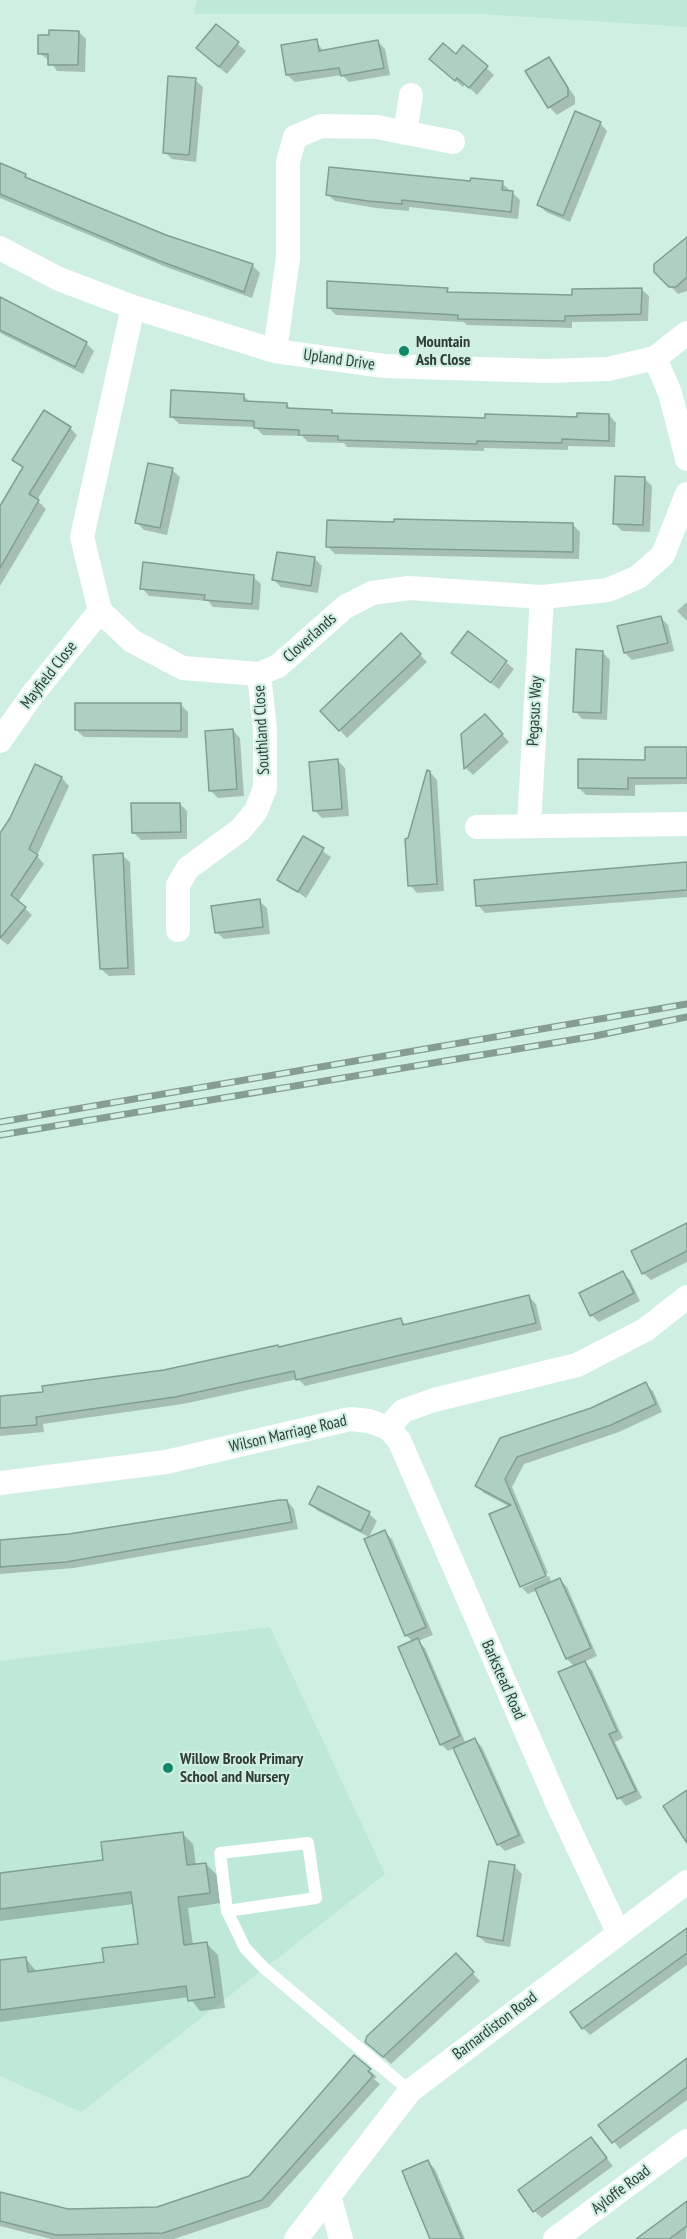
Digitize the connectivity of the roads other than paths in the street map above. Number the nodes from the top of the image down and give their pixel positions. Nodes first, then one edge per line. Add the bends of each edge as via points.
1 (411, 95) dead end
2 (405, 133) junction
3 (453, 142) dead end
4 (0, 248) edge
5 (133, 307) junction
6 (687, 333) edge
7 (275, 351) junction
8 (654, 358) junction
9 (687, 459) edge
10 (687, 494) edge
11 (542, 597) junction
12 (100, 611) junction
13 (259, 674) junction
14 (0, 741) edge
15 (687, 824) edge
16 (529, 825) junction
17 (477, 827) dead end
18 (178, 930) dead end
19 (687, 1297) edge
20 (388, 1428) junction
21 (0, 1483) edge
22 (687, 1882) edge
23 (227, 1911) junction
24 (618, 1932) junction
25 (410, 2091) junction
26 (687, 2141) edge
27 (329, 2196) junction
28 (296, 2239) edge
29 (341, 2239) edge
30 (555, 2239) edge

1 - 2 street
2 - 3 street
2 - 7 street via 377,127 321,126 295,137 288,162 288,258
4 - 5 street, Upland Drive via 59,279
5 - 7 street, Upland Drive
5 - 12 street via 82,537
6 - 8 street, Upland Drive
7 - 8 street, Upland Drive via 384,366 546,371 608,369
8 - 9 street via 669,393
10 - 11 street, Cloverlands via 663,555 638,577 608,590
11 - 13 street, Cloverlands via 409,588 372,593 345,607 278,666
11 - 16 street, Pegasus Way
12 - 13 street via 132,640 183,668
12 - 14 street, Mayfield Close
13 - 18 street, Southland Close via 265,730 265,788 256,811 240,830 188,868 178,885
15 - 16 street
16 - 17 street
19 - 20 street via 645,1330 577,1365 434,1400 403,1411
20 - 21 street, Wilson Marriage Road via 350,1419 166,1462
20 - 24 street, Barkstead Road via 399,1440 559,1807
22 - 24 street, Barnardiston Road
23 - 23 lane via 220,1853 308,1843 316,1898
23 - 25 lane via 245,1948 264,1968
24 - 25 street, Barnardiston Road
25 - 27 street, Barnardiston Road
26 - 30 street, Ayloffe Road
27 - 28 street, Barnardiston Road
27 - 29 street

